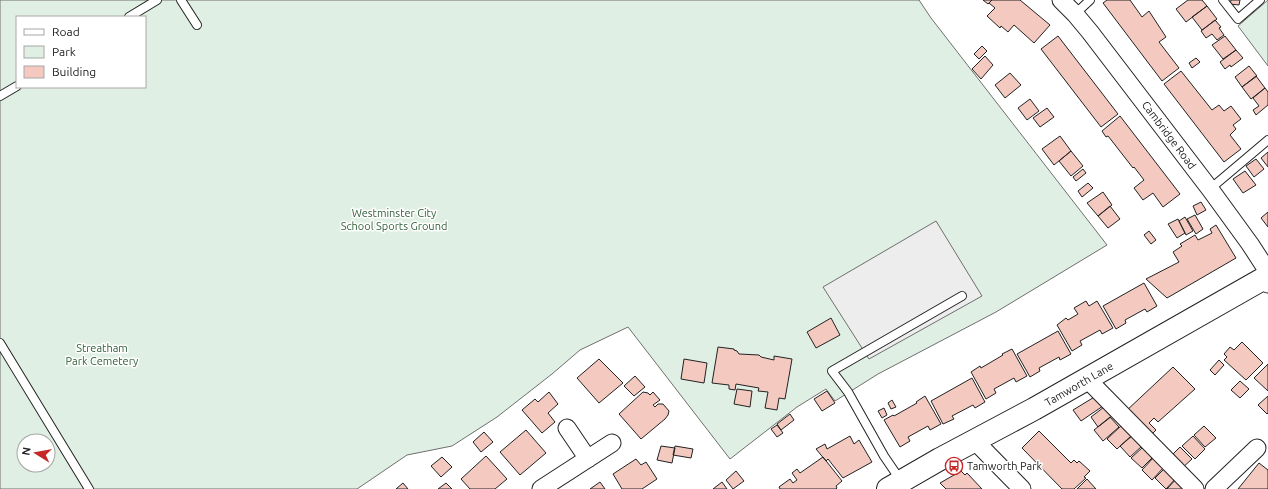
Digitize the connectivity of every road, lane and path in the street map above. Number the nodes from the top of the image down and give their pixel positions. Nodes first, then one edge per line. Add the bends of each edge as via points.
1 (157, 0) edge
2 (181, 0) edge
3 (1061, 0) edge
4 (1090, 0) edge
5 (1223, 0) edge
6 (1260, 0) edge
7 (1075, 14) junction
8 (131, 16) edge
9 (197, 25) dead end
10 (16, 87) edge
11 (0, 96) edge
12 (1268, 140) edge
13 (1210, 189) junction
14 (1268, 279) edge
15 (962, 296) dead end
16 (0, 343) edge
17 (1087, 379) junction
18 (567, 428) dead end
19 (975, 441) junction
20 (612, 443) dead end
21 (1257, 448) dead end
22 (588, 459) junction
23 (895, 485) edge
24 (89, 489) edge
25 (542, 489) edge
26 (1022, 489) edge
27 (1195, 489) edge
28 (1214, 489) edge

1 - 8 lane
2 - 9 lane
3 - 7 street, Cambridge Road
4 - 7 lane
5 - 6 lane via 1238,19
7 - 13 street, Cambridge Road
10 - 11 lane
12 - 13 lane
13 - 14 street, Cambridge Road via 1266,267
14 - 17 street, Tamworth Lane
15 - 23 lane via 832,371 848,392 884,456
16 - 24 lane
17 - 19 street, Tamworth Lane
17 - 27 street
18 - 22 street
19 - 23 street, Tamworth Lane
19 - 26 street
20 - 22 street
21 - 28 street
22 - 25 street

